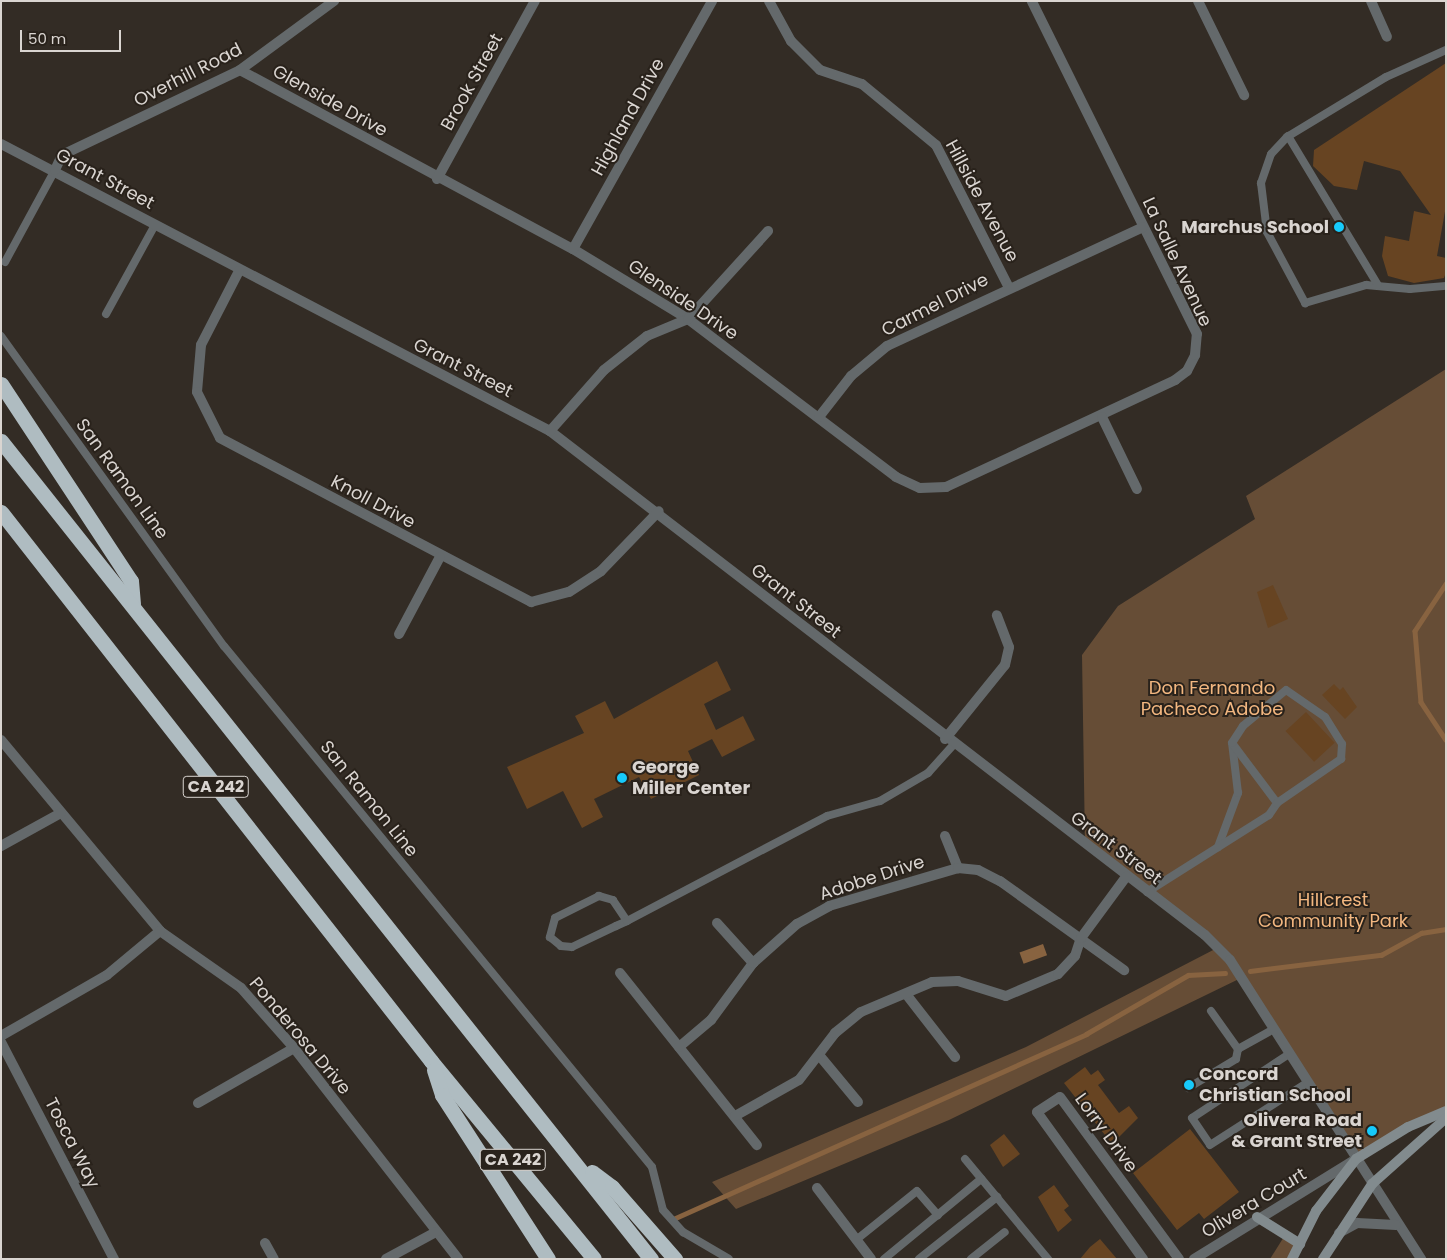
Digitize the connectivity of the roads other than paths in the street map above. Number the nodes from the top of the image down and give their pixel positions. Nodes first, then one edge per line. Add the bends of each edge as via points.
1 (334, 1) edge
2 (535, 1) edge
3 (712, 1) edge
4 (769, 1) edge
5 (1032, 1) edge
6 (1198, 1) edge
7 (1371, 1) edge
8 (1387, 36) dead end
9 (1446, 50) edge
10 (240, 70) junction
11 (1244, 95) dead end
12 (1288, 136) junction
13 (1, 144) edge
14 (55, 170) junction
15 (437, 179) junction
16 (155, 225) junction
17 (1143, 227) junction
18 (768, 231) dead end
19 (573, 249) junction
20 (5, 262) dead end
21 (239, 271) junction
22 (1378, 285) junction
23 (1008, 286) junction
24 (1446, 286) edge
25 (106, 314) dead end
26 (688, 318) junction
27 (1, 330) edge
28 (1, 336) edge
29 (12, 351) junction
30 (1, 384) edge
31 (819, 417) junction
32 (1102, 417) junction
33 (550, 431) junction
34 (1, 441) edge
35 (1137, 490) dead end
36 (659, 511) junction
37 (1, 512) edge
38 (440, 557) junction
39 (133, 604) junction
40 (997, 615) dead end
41 (399, 634) dead end
42 (1, 740) edge
43 (949, 742) junction
44 (1232, 743) junction
45 (1277, 803) junction
46 (61, 813) junction
47 (945, 836) dead end
48 (1, 846) edge
49 (1218, 847) junction
50 (958, 868) junction
51 (1126, 877) junction
52 (1147, 892) junction
53 (626, 921) junction
54 (717, 923) dead end
55 (160, 931) junction
56 (1081, 938) junction
57 (752, 963) junction
58 (1124, 970) dead end
59 (620, 973) dead end
60 (906, 994) junction
61 (1211, 1011) dead end
62 (1274, 1028) junction
63 (1, 1036) edge
64 (1, 1042) edge
65 (679, 1047) junction
66 (294, 1048) junction
67 (1238, 1049) junction
68 (1289, 1054) junction
69 (819, 1055) junction
70 (954, 1057) dead end
71 (431, 1061) junction
72 (1308, 1082) junction
73 (1188, 1088) dead end
74 (858, 1102) dead end
75 (198, 1103) dead end
76 (1446, 1111) edge
77 (735, 1116) junction
78 (1446, 1118) edge
79 (757, 1145) dead end
80 (574, 1158) junction
81 (1356, 1158) junction
82 (965, 1159) dead end
83 (981, 1179) junction
84 (1372, 1184) junction
85 (817, 1188) dead end
86 (997, 1197) junction
87 (938, 1215) junction
88 (1256, 1217) junction
89 (1396, 1225) junction
90 (436, 1232) junction
91 (1005, 1232) dead end
92 (1336, 1235) junction
93 (856, 1240) junction
94 (265, 1243) dead end
95 (1300, 1244) junction
96 (114, 1259) edge
97 (274, 1259) edge
98 (386, 1259) edge
99 (458, 1259) edge
100 (548, 1259) edge
101 (594, 1259) edge
102 (651, 1259) edge
103 (675, 1259) edge
104 (729, 1259) edge
105 (871, 1259) edge
106 (884, 1259) edge
107 (919, 1259) edge
108 (971, 1259) edge
109 (1048, 1259) edge
110 (1143, 1259) edge
111 (1179, 1259) edge
112 (1194, 1259) edge
113 (1292, 1259) edge
114 (1323, 1259) edge
115 (1421, 1259) edge

1 - 10 street, Overhill Road
2 - 15 street, Brook Street
3 - 19 street, Highland Drive
4 - 23 street, Hillside Avenue via 792,41 820,70 862,84 936,145
5 - 17 street, La Salle Avenue
6 - 11 street
7 - 8 street
9 - 12 lane via 1386,77
10 - 14 street, Overhill Road via 62,155
10 - 15 street, Glenside Drive
12 - 22 lane
12 - 22 lane via 1276,144 1266,166 1263,208 1267,232 1300,301 1310,304 1348,288
13 - 14 street, Grant Street
14 - 16 street, Grant Street
14 - 20 lane
15 - 19 street, Glenside Drive
16 - 21 street, Grant Street
16 - 25 lane
17 - 23 street, Carmel Drive
17 - 32 street, La Salle Avenue via 1196,334 1195,355 1187,371 1175,380
18 - 26 street
19 - 26 street, Glenside Drive
21 - 33 street, Grant Street
21 - 38 street, Knoll Drive via 201,345 197,392 220,438
22 - 24 lane via 1410,289
23 - 31 street, Carmel Drive via 887,346 851,376
26 - 31 street, Glenside Drive
26 - 33 street via 647,336 604,370
27 - 29 lane
28 - 29 lane, San Ramon Line
29 - 104 lane, San Ramon Line via 224,646 652,1167 664,1210 683,1232
30 - 39 highway via 131,580
31 - 32 street, Glenside Drive via 896,477 920,488 946,487
32 - 35 street
33 - 36 street, Grant Street
34 - 39 highway, CA 242
36 - 38 street, Knoll Drive via 601,571 569,592 531,602
36 - 43 street, Grant Street
37 - 71 highway, CA 242
38 - 41 street
39 - 80 highway, CA 242
40 - 43 street via 1009,648 1005,665
42 - 46 street, Ponderosa Drive
43 - 51 street, Grant Street
43 - 53 lane via 928,773 880,801 827,816
44 - 45 lane
44 - 45 lane via 1243,726 1286,690 1325,716 1342,744 1341,760
44 - 49 lane via 1238,793
45 - 49 lane via 1269,815
46 - 48 street
46 - 55 street, Ponderosa Drive
47 - 50 street
49 - 52 lane
50 - 56 street, Adobe Drive via 978,870 1000,881
50 - 57 street, Adobe Drive via 829,906 797,924
51 - 52 street, Grant Street
51 - 56 street
52 - 62 street, Grant Street via 1230,960
53 - 53 lane via 572,947 560,946 550,937 555,918 599,896 613,900
54 - 57 street
55 - 63 street via 107,975
55 - 66 street, Ponderosa Drive via 241,988
56 - 58 street, Adobe Drive
56 - 60 street via 1075,956 1058,974 1006,996 958,981 932,982
57 - 65 street, Adobe Drive via 711,1020
59 - 65 street
60 - 69 street via 861,1012 835,1033
60 - 70 street
61 - 67 lane
62 - 67 lane
62 - 68 street, Grant Street
64 - 96 street, Tosca Way
65 - 77 street
66 - 75 street
66 - 90 street, Ponderosa Drive
67 - 73 lane via 1236,1059
68 - 72 street, Grant Street
68 - 72 lane via 1192,1118 1210,1145
69 - 74 street
69 - 77 street via 798,1080
71 - 100 highway via 442,1095
71 - 101 highway, CA 242
72 - 81 street, Grant Street
76 - 81 street via 1408,1127
77 - 79 street
78 - 84 street
80 - 102 highway, CA 242
80 - 103 highway via 612,1187
81 - 84 street, Grant Street
81 - 88 street, Olivera Court
81 - 95 street via 1316,1211
82 - 83 lane
83 - 86 lane
83 - 87 lane
84 - 89 street, Grant Street
84 - 92 street
85 - 93 street
86 - 107 lane
86 - 109 lane
87 - 93 lane via 917,1191
87 - 106 lane
88 - 95 street
88 - 112 street, Olivera Court
89 - 92 street via 1357,1223
89 - 115 street, Grant Street
90 - 98 street
90 - 99 street, Ponderosa Drive
91 - 108 lane
92 - 114 street
93 - 105 street
94 - 97 street
95 - 113 street
110 - 111 street, Lorry Drive via 1037,1112 1060,1097

